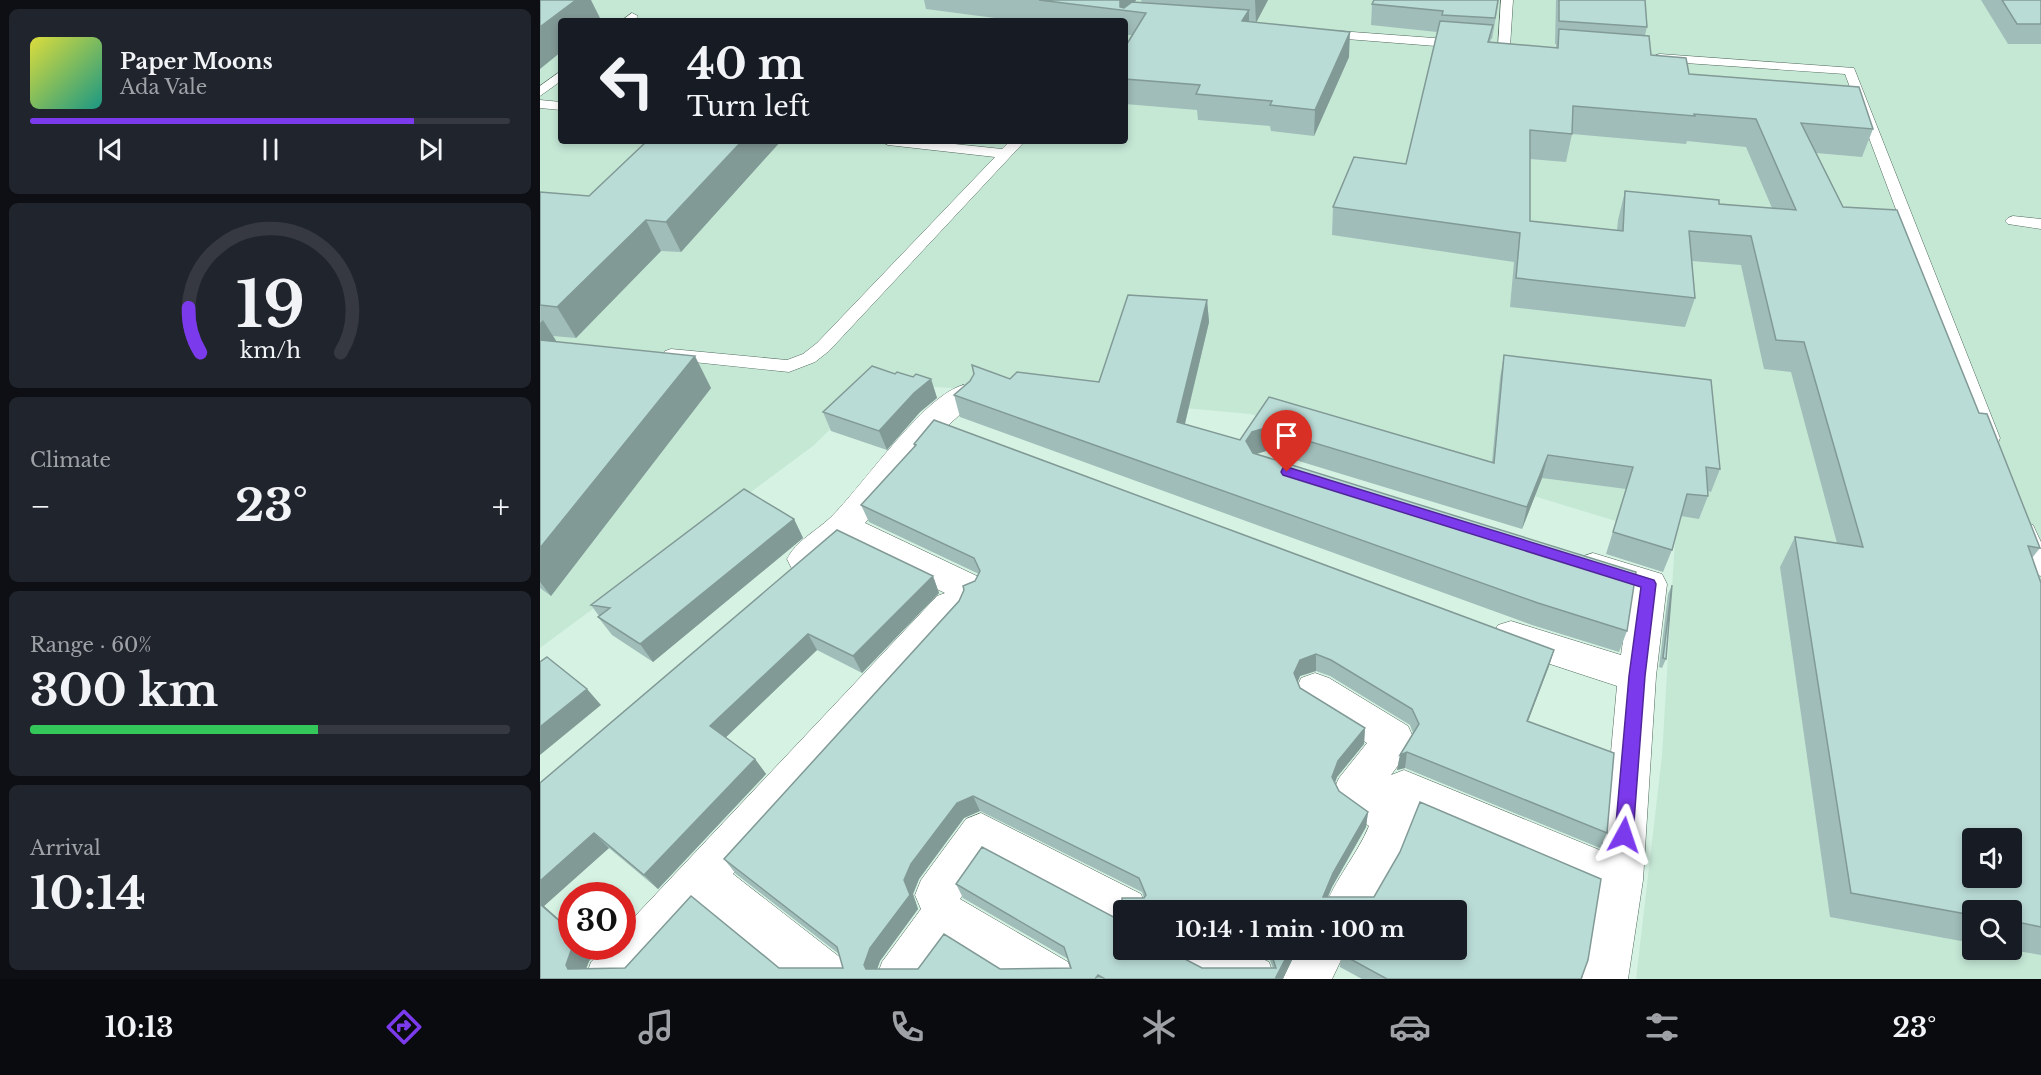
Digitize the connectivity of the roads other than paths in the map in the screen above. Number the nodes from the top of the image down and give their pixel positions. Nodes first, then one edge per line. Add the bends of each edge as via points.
1 (1507, 0) edge
2 (1306, 33) edge
3 (1647, 57) edge
4 (558, 77) edge
5 (540, 92) edge
6 (540, 104) edge
7 (558, 106) edge
8 (915, 144) edge
9 (1015, 144) edge
10 (1006, 154) junction
11 (2013, 221) dead end
12 (2041, 224) edge
13 (658, 354) edge
14 (963, 395) edge
15 (933, 422) junction
16 (967, 434) edge
17 (1994, 447) edge
18 (2020, 513) edge
19 (842, 527) junction
20 (1558, 556) edge
21 (2041, 568) edge
22 (780, 580) edge
23 (1481, 624) edge
24 (1637, 676) junction
25 (1315, 690) dead end
26 (1393, 818) junction
27 (701, 877) junction
28 (1621, 880) junction
29 (937, 895) dead end
30 (1352, 900) edge
31 (1113, 904) edge
32 (1216, 960) edge
33 (1317, 960) edge
34 (608, 979) edge
35 (829, 979) edge
36 (899, 979) edge
37 (1051, 979) edge
38 (1252, 979) edge
39 (1306, 979) edge
40 (1605, 979) edge

1 - 2 lane via 1499,46
3 - 17 lane via 1850,71
4 - 5 lane
6 - 7 lane
8 - 10 lane
9 - 10 lane
10 - 13 lane via 809,358 789,366
11 - 12 lane
14 - 15 street
15 - 16 street
15 - 19 street
18 - 21 lane
19 - 22 street
19 - 27 street via 958,597
20 - 24 street via 1649,584
23 - 24 street
24 - 28 street
25 - 26 street via 1394,739 1354,791
26 - 28 street via 1404,789
26 - 30 street via 1381,850
27 - 34 street
27 - 35 street
28 - 40 street
29 - 31 street via 981,833
32 - 38 street
33 - 39 street
36 - 37 street via 944,915

